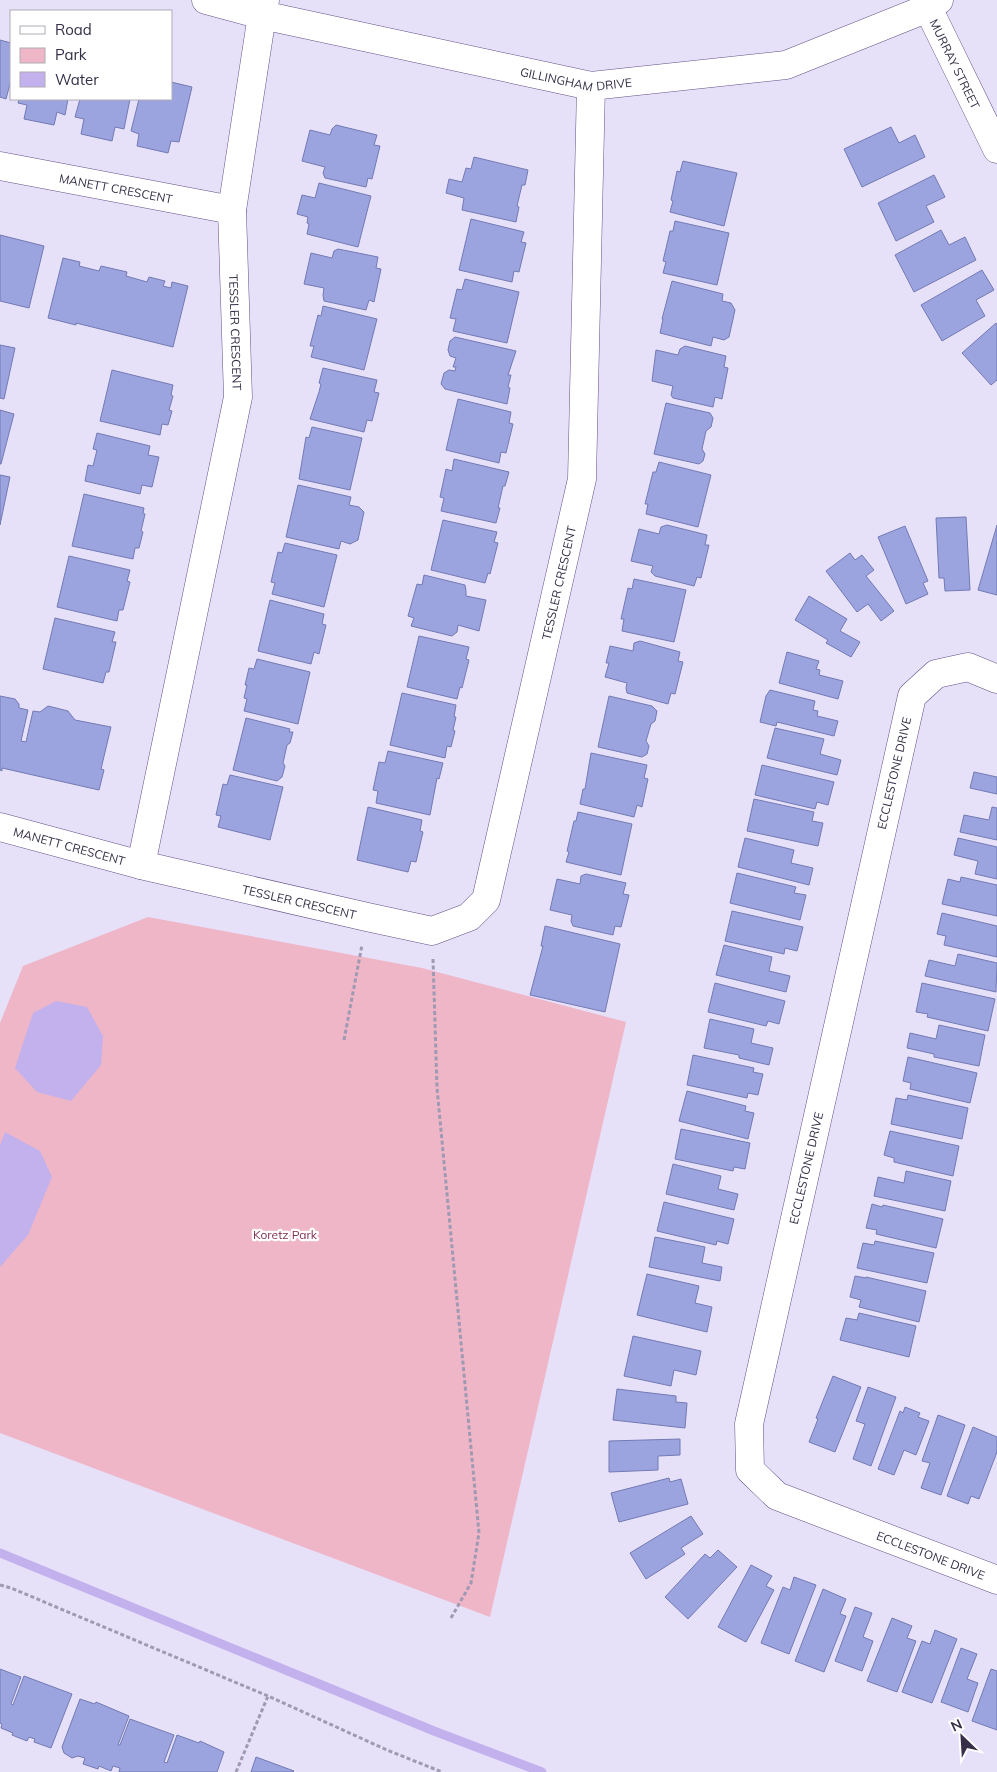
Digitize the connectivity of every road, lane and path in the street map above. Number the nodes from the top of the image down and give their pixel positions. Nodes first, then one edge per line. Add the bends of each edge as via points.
1 (206, 0) edge
2 (933, 4) edge
3 (263, 7) edge
4 (591, 86) junction
5 (997, 148) edge
6 (0, 166) edge
7 (232, 210) junction
8 (997, 679) edge
9 (0, 827) edge
10 (141, 864) junction
11 (367, 917) junction
12 (432, 931) junction
13 (344, 1040) dead end
14 (997, 1580) edge
15 (0, 1585) edge
16 (451, 1618) dead end
17 (268, 1696) junction
18 (236, 1772) edge
19 (442, 1772) edge

1 - 3 street, GILLINGHAM DRIVE
2 - 4 street, GILLINGHAM DRIVE via 786,65
2 - 5 street, MURRAY STREET
3 - 4 street, GILLINGHAM DRIVE
3 - 7 street, TESSLER CRESCENT
4 - 12 street, TESSLER CRESCENT via 582,479 486,900 469,917
6 - 7 street, MANETT CRESCENT
7 - 10 street, TESSLER CRESCENT via 238,398
8 - 14 street, ECCLESTONE DRIVE via 968,668 936,674 912,696 752,1414 750,1470 777,1496
9 - 10 street, MANETT CRESCENT
10 - 11 street, TESSLER CRESCENT
11 - 12 street, TESSLER CRESCENT
11 - 13 path
12 - 16 path via 437,1088 479,1533 472,1583
15 - 17 path
17 - 18 path
17 - 19 path

